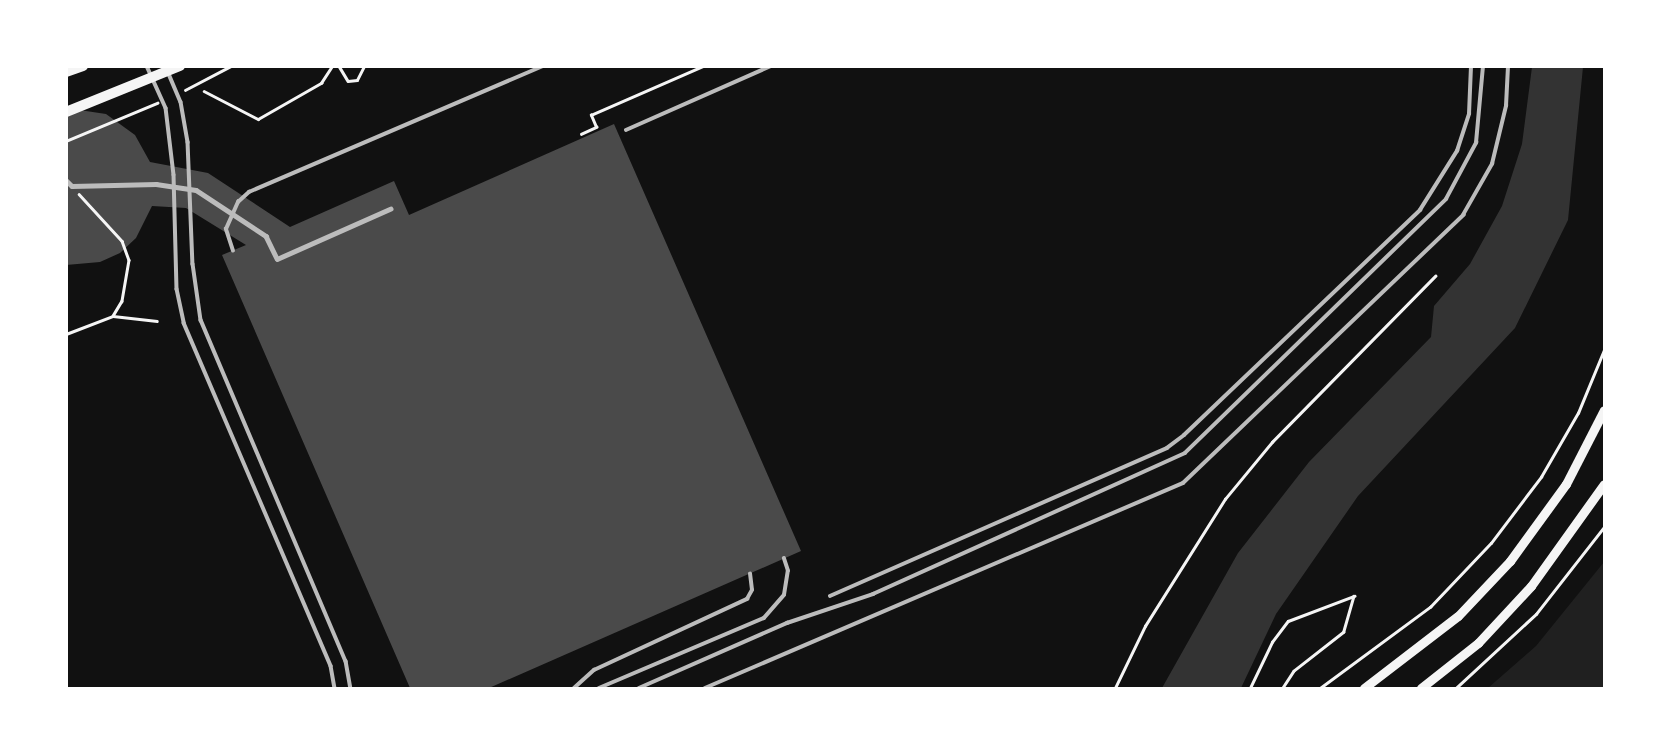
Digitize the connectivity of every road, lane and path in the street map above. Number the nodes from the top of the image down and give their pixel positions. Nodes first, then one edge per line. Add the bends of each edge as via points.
1 (83, 66) edge
2 (147, 66) edge
3 (180, 66) edge
4 (231, 66) edge
5 (332, 66) edge
6 (339, 66) edge
7 (364, 66) edge
8 (543, 66) edge
9 (702, 66) edge
10 (771, 66) edge
11 (1471, 66) edge
12 (1483, 66) edge
13 (1508, 66) edge
14 (167, 70) edge
15 (66, 72) edge
16 (153, 79) junction
17 (204, 90) dead end
18 (178, 93) junction
19 (162, 101) junction
20 (66, 112) edge
21 (626, 130) dead end
22 (581, 134) dead end
23 (66, 141) edge
24 (66, 180) edge
25 (72, 186) junction
26 (390, 209) dead end
27 (233, 251) dead end
28 (1435, 276) dead end
29 (113, 317) junction
30 (157, 321) dead end
31 (66, 334) edge
32 (1605, 350) edge
33 (1605, 410) edge
34 (1605, 484) edge
35 (1605, 527) edge
36 (784, 559) dead end
37 (750, 574) dead end
38 (830, 596) dead end
39 (335, 688) edge
40 (351, 688) edge
41 (574, 688) edge
42 (599, 688) edge
43 (639, 688) edge
44 (705, 688) edge
45 (1115, 688) edge
46 (1250, 688) edge
47 (1283, 688) edge
48 (1320, 688) edge
49 (1364, 688) edge
50 (1421, 688) edge
51 (1456, 688) edge

1 - 15 main road
2 - 16 lane
3 - 14 main road
4 - 18 path
5 - 17 path via 321,83 258,118
6 - 7 path via 348,81 357,80
8 - 27 lane via 249,192 238,202 226,229
9 - 22 path via 591,116 596,127
10 - 21 lane
11 - 38 lane via 1468,114 1457,151 1420,210 1184,435 1167,449
12 - 43 lane via 1476,143 1446,199 1185,453 873,594 787,623
13 - 44 lane via 1498,144 1463,215 1183,483
14 - 16 main road
14 - 18 lane
16 - 19 lane
16 - 20 main road
18 - 40 lane via 192,176 193,264 201,320 346,661
19 - 23 path
19 - 39 lane via 172,156 176,265 184,323 331,666
24 - 25 street
25 - 26 street via 156,184 196,190 266,236 277,259
25 - 29 path via 122,241 130,260 122,301
28 - 45 path via 1272,442 1225,499 1144,626
29 - 30 path
29 - 31 path
32 - 48 path via 1560,445 1491,544 1430,607
33 - 49 main road via 1566,484 1510,561 1458,616
34 - 50 main road via 1531,586 1478,643
35 - 51 path via 1536,614
36 - 42 lane via 788,571 783,595 764,618
37 - 41 lane via 752,590 747,599 594,670
46 - 47 path via 1272,642 1288,621 1354,596 1344,632 1294,671

